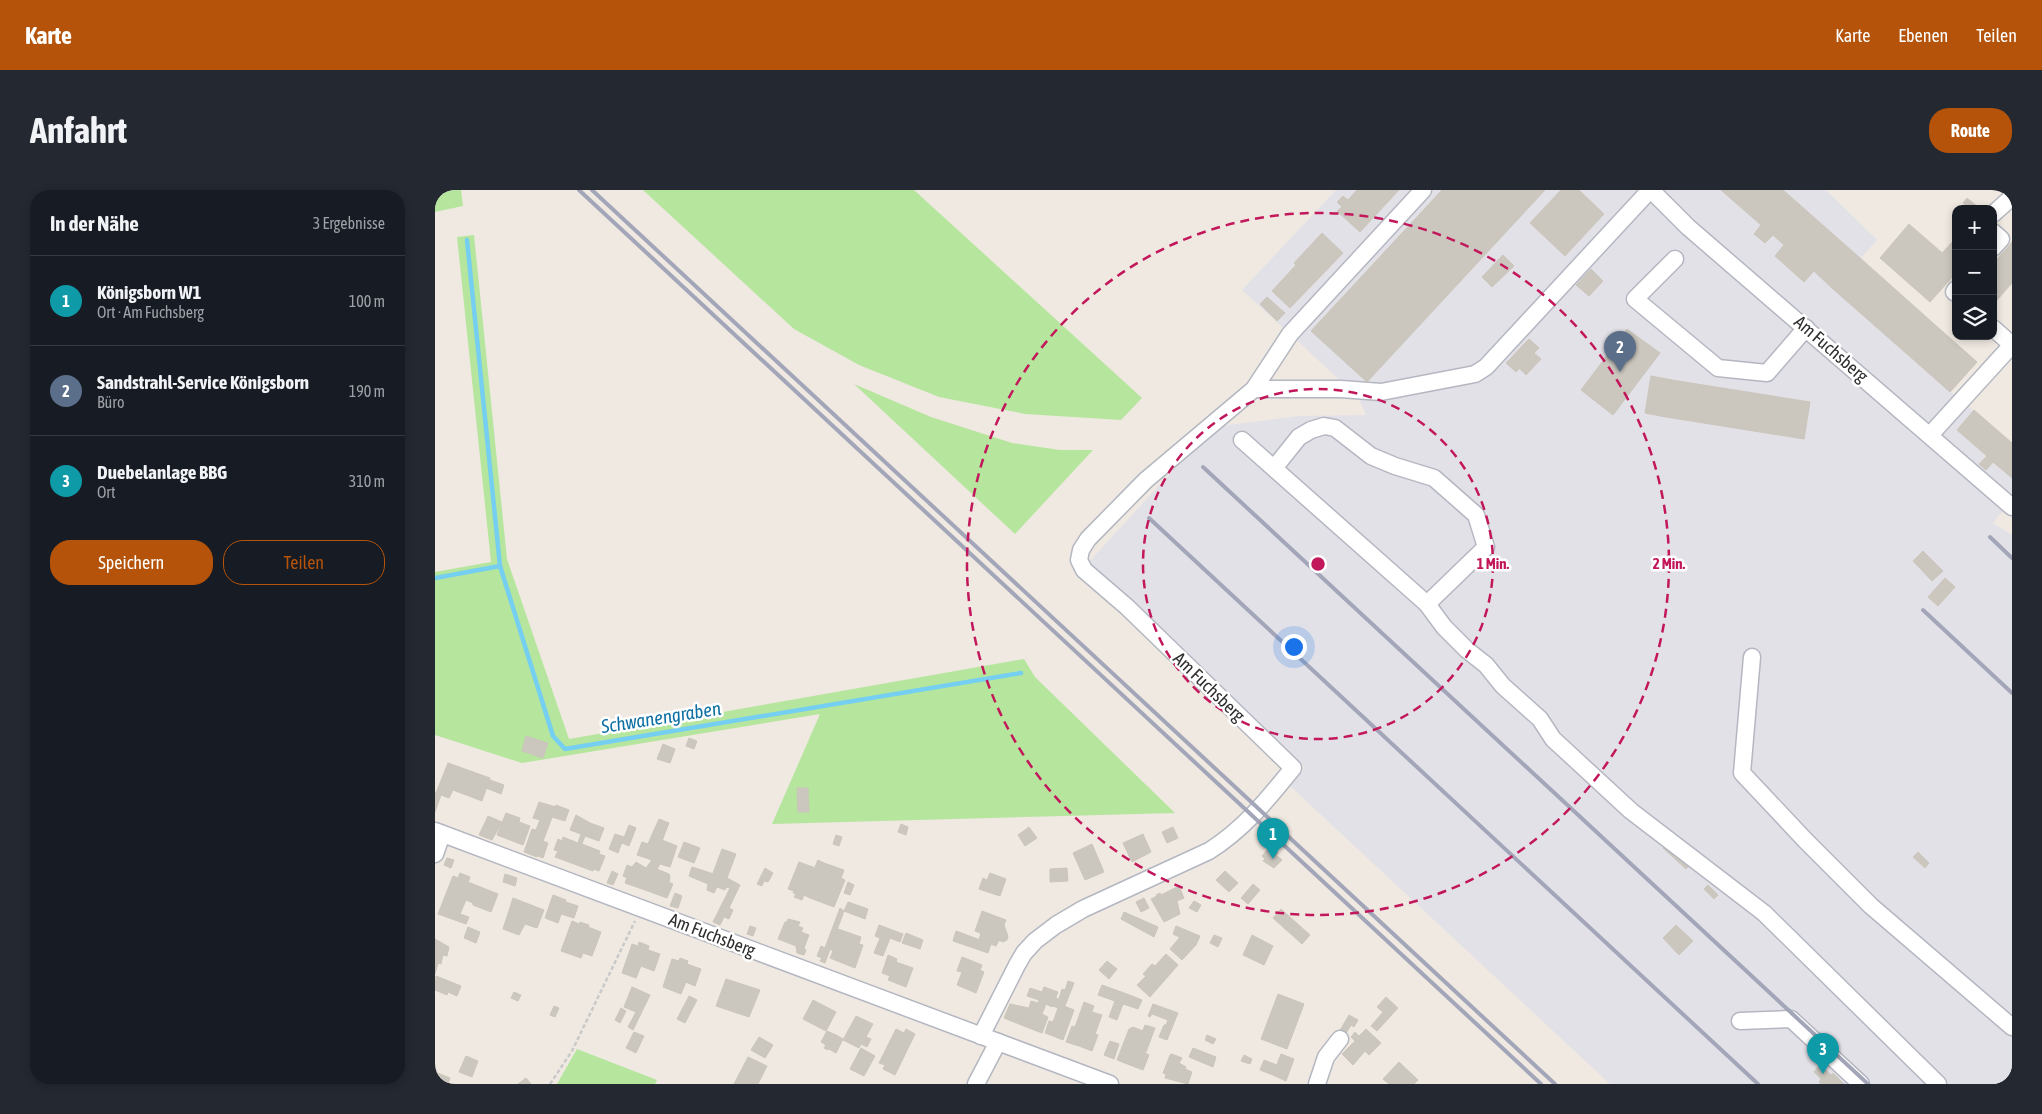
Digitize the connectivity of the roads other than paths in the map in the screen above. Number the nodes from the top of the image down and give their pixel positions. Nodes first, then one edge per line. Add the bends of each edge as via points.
1 (1423, 190) edge
2 (1651, 190) edge
3 (2012, 198) edge
4 (1997, 211) edge
5 (1675, 259) dead end
6 (1806, 328) junction
7 (1997, 331) edge
8 (2010, 340) edge
9 (1254, 389) junction
10 (1930, 435) junction
11 (1242, 440) dead end
12 (1275, 467) junction
13 (2012, 507) edge
14 (1427, 604) junction
15 (1752, 657) dead end
16 (439, 833) edge
17 (435, 854) edge
18 (1740, 1021) dead end
19 (2012, 1026) edge
20 (981, 1036) junction
21 (1340, 1039) dead end
22 (997, 1042) junction
23 (976, 1084) edge
24 (1110, 1084) edge
25 (1317, 1084) edge
26 (1861, 1084) edge
27 (1938, 1084) edge

1 - 9 street via 1290,334
2 - 6 street, Am Fuchsberg via 1688,227
2 - 9 street via 1486,368 1475,374 1381,392
3 - 4 street
5 - 6 street via 1635,299 1718,368 1767,373
6 - 10 street, Am Fuchsberg
7 - 8 street
8 - 10 street
9 - 20 street, Am Fuchsberg via 1147,480 1089,539 1079,560 1084,570 1127,607 1293,768 1241,829 1226,840 1209,851 1083,909 1035,941 1017,965
10 - 13 street, Am Fuchsberg
11 - 12 street
12 - 14 street
12 - 14 street via 1299,437 1324,426 1335,428 1371,456 1435,478 1476,515 1486,547
14 - 27 street via 1444,627 1540,719 1553,739 1631,811 1764,913
15 - 19 street via 1742,774 1871,906
16 - 17 street, Am Fuchsberg
16 - 20 street, Am Fuchsberg
18 - 26 street via 1791,1019
20 - 22 street, Am Fuchsberg
21 - 25 street via 1326,1057
22 - 23 street
22 - 24 street, Am Fuchsberg

